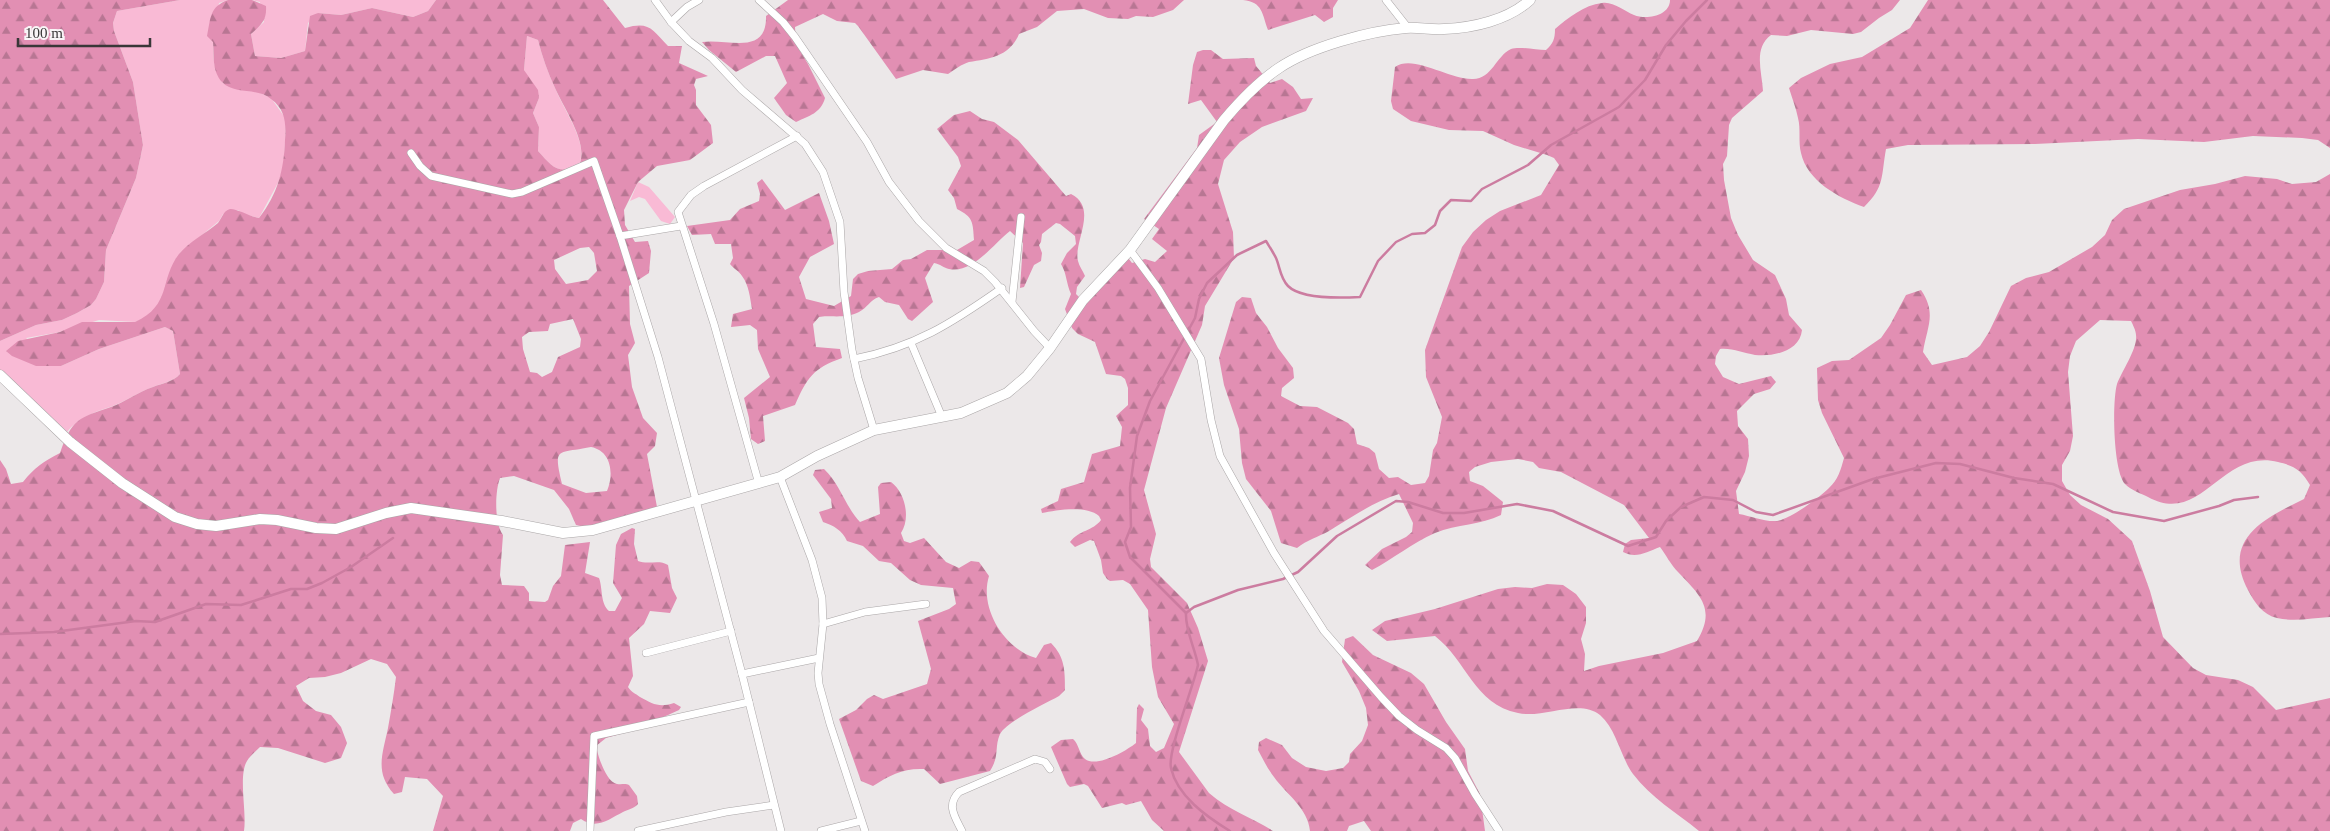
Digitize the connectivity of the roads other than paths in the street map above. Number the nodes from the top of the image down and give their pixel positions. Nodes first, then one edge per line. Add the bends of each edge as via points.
1 (655, 0) edge
2 (699, 0) edge
3 (759, 0) edge
4 (1386, 0) edge
5 (1530, 0) edge
6 (671, 22) junction
7 (1408, 28) junction
8 (796, 136) junction
9 (411, 153) dead end
10 (1021, 217) dead end
11 (681, 226) junction
12 (620, 236) junction
13 (1130, 250) junction
14 (1002, 288) junction
15 (1012, 302) junction
16 (911, 343) junction
17 (1050, 348) junction
18 (854, 359) junction
19 (0, 375) edge
20 (942, 417) junction
21 (874, 430) junction
22 (780, 477) junction
23 (759, 484) junction
24 (695, 501) junction
25 (926, 604) dead end
26 (823, 624) junction
27 (731, 631) junction
28 (646, 653) dead end
29 (819, 658) junction
30 (742, 674) junction
31 (749, 702) junction
32 (1050, 769) dead end
33 (774, 805) junction
34 (861, 820) junction
35 (590, 831) edge
36 (638, 831) edge
37 (781, 831) edge
38 (821, 831) edge
39 (865, 831) edge
40 (962, 831) edge
41 (1499, 831) edge

1 - 6 street
2 - 6 street
3 - 14 street via 795,37 919,221 946,248 984,271
4 - 7 street
5 - 7 main road via 1503,16 1475,26
6 - 8 street
7 - 13 main road via 1359,36 1278,68 1238,103 1224,120
8 - 11 street via 726,172 691,195 678,212
8 - 18 street via 815,157 823,172 840,222 844,292
9 - 12 street via 431,176 512,194 594,161
10 - 15 street
11 - 12 street
11 - 23 street via 714,324
12 - 24 street via 658,357
13 - 17 main road via 1083,300
13 - 41 street via 1158,288 1201,359 1220,456 1274,553 1324,631 1381,697 1399,716 1446,748 1455,758
14 - 15 street
14 - 16 street via 938,330
15 - 17 street
16 - 18 street
16 - 20 street
17 - 20 main road via 1027,376 1007,393 961,413
18 - 21 street
19 - 24 main road via 70,442 122,483 175,517 197,524 216,526 277,520 336,529 386,512 411,508 563,533 581,533
20 - 21 main road
21 - 22 main road
22 - 23 main road
22 - 26 street via 812,560 822,598
23 - 24 main road
24 - 27 street
25 - 26 street via 865,612
26 - 29 street
27 - 28 street
27 - 30 street
29 - 30 street
29 - 34 street via 819,684
30 - 31 street
31 - 33 street
31 - 35 street via 594,736
32 - 40 street via 1045,762 1035,759 958,792 952,806
33 - 36 street
33 - 37 street
34 - 38 street
34 - 39 street

